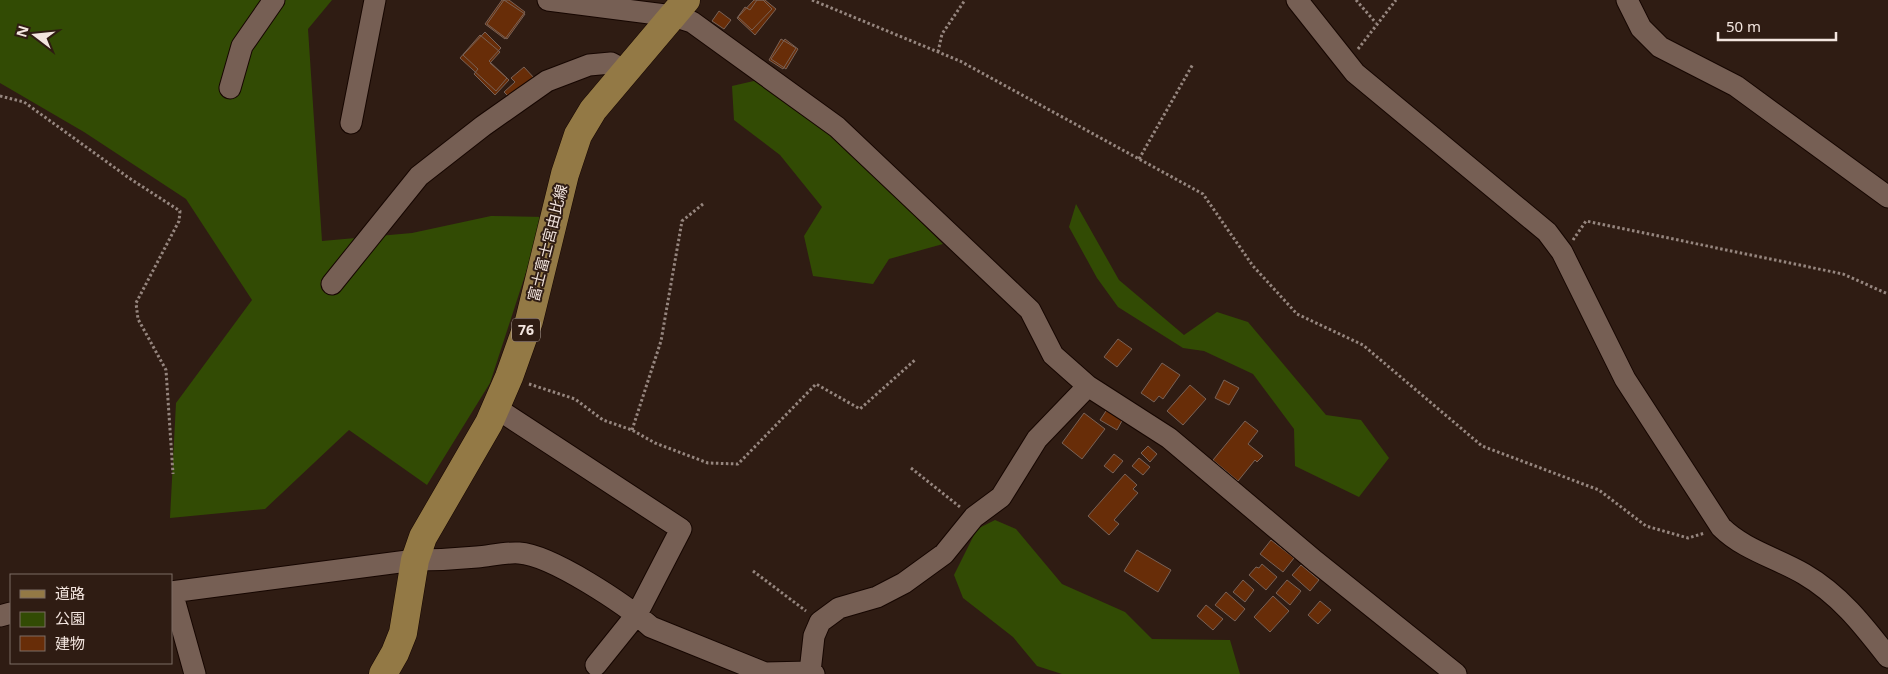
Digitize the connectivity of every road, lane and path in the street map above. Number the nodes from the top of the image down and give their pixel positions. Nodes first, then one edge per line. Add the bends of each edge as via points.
1 (274, 0) edge
2 (375, 0) edge
3 (548, 0) edge
4 (812, 0) edge
5 (966, 0) edge
6 (1297, 0) edge
7 (1356, 0) edge
8 (1396, 0) edge
9 (1627, 0) edge
10 (680, 8) edge
11 (1376, 23) junction
12 (938, 52) junction
13 (1193, 64) dead end
14 (1347, 64) junction
15 (626, 71) junction
16 (230, 88) dead end
17 (0, 96) edge
18 (351, 123) dead end
19 (1139, 159) junction
20 (1888, 197) edge
21 (703, 204) dead end
22 (1562, 252) junction
23 (332, 284) dead end
24 (1888, 294) edge
25 (916, 359) dead end
26 (510, 377) junction
27 (1088, 386) junction
28 (496, 408) junction
29 (632, 430) junction
30 (911, 468) dead end
31 (172, 474) dead end
32 (974, 517) junction
33 (1721, 527) junction
34 (416, 560) junction
35 (753, 571) dead end
36 (172, 592) edge
37 (172, 595) edge
38 (636, 614) junction
39 (820, 622) junction
40 (1888, 657) edge
41 (596, 665) dead end
42 (812, 673) edge
43 (196, 674) edge
44 (383, 674) edge
45 (1456, 674) edge

1 - 16 street via 242,46
2 - 18 street
3 - 10 street
4 - 12 path
5 - 12 path via 942,34
6 - 14 street
7 - 11 path
8 - 11 path
9 - 20 street via 1641,28 1660,47 1736,86
10 - 15 main road, 富士富士宮由比線 / 76
10 - 27 street via 692,22 837,127 1030,310 1052,354
11 - 14 path
12 - 19 path
13 - 19 path
14 - 22 street via 1546,232
15 - 23 street via 611,62 589,65 547,81 483,126 419,176
15 - 26 main road, 富士富士宮由比線 / 76 via 593,110 578,135 564,174 529,321
17 - 31 path via 24,102 128,178 180,211 179,221 136,303 138,319 166,370
19 - 33 path via 1204,194 1253,266 1297,314 1363,345 1482,446 1599,490 1646,526 1688,538
21 - 29 path via 682,222 661,341
22 - 24 path via 1586,221 1843,274
22 - 33 street via 1625,379
25 - 29 path via 860,409 816,384 738,464 708,463 655,443
26 - 28 main road, 富士富士宮由比線 / 76
26 - 29 path via 575,399 603,420
27 - 32 street via 1037,438 1001,497
27 - 45 street via 1169,438
28 - 34 main road, 富士富士宮由比線 / 76 via 431,522
28 - 38 street via 681,529
30 - 32 path
32 - 39 street via 944,554 904,583 877,597 839,608
33 - 40 street via 1733,539 1804,574 1828,590 1858,617
34 - 36 street
34 - 38 street via 454,560 518,553 534,556 558,566
34 - 44 main road, 富士富士宮由比線 / 76 via 403,633
35 - 39 path
37 - 43 street
38 - 41 street
38 - 42 street via 651,627 765,673
39 - 42 street via 814,636

